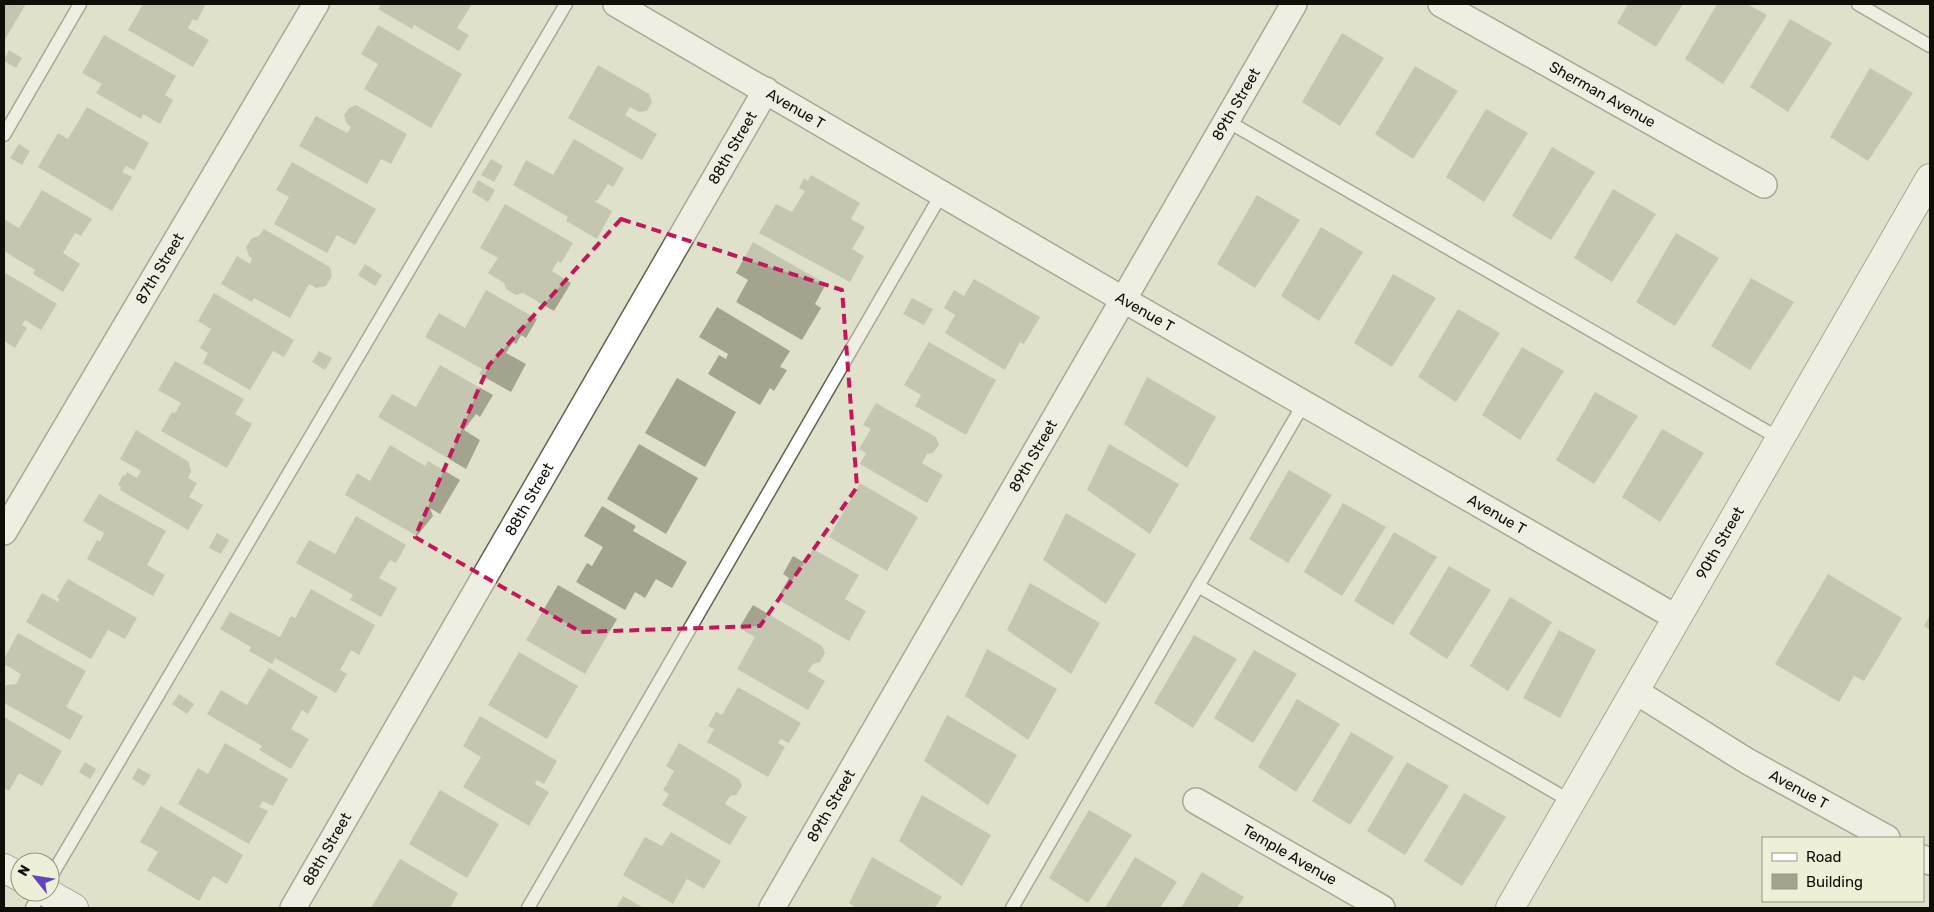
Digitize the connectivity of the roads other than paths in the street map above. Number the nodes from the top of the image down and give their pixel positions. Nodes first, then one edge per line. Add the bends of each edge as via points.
1 (80, 4) edge
2 (316, 4) edge
3 (566, 4) edge
4 (616, 4) edge
5 (1294, 4) edge
6 (1441, 4) edge
7 (1858, 4) edge
8 (1930, 46) edge
9 (766, 90) junction
10 (1227, 121) junction
11 (4, 135) edge
12 (1930, 178) edge
13 (1764, 185) dead end
14 (942, 193) junction
15 (1124, 300) junction
16 (1304, 403) junction
17 (1780, 439) junction
18 (4, 532) edge
19 (1198, 586) junction
20 (1677, 618) junction
21 (1635, 691) junction
22 (1196, 801) dead end
23 (1572, 802) junction
24 (1886, 837) edge
25 (60, 861) edge
26 (60, 900) edge
27 (74, 908) edge
28 (294, 908) edge
29 (528, 908) edge
30 (772, 908) edge
31 (1012, 908) edge
32 (1382, 908) edge
33 (1510, 908) edge

1 - 11 lane
2 - 18 street, 87th Street
3 - 25 lane
4 - 9 street, Avenue T
5 - 10 street, 89th Street
6 - 13 street, Sherman Avenue
7 - 8 lane
9 - 14 street, Avenue T
9 - 28 street, 88th Street
10 - 15 street, 89th Street
10 - 17 lane
12 - 17 street, 90th Street
14 - 15 street, Avenue T
14 - 29 lane
15 - 16 street, Avenue T
15 - 30 street, 89th Street
16 - 19 lane
16 - 20 street, Avenue T
17 - 20 street, 90th Street
19 - 23 lane
19 - 31 lane
20 - 21 street, 90th Street
21 - 23 street, 90th Street
21 - 24 street, Avenue T via 1748,762
22 - 32 street, Temple Avenue
23 - 33 street, 90th Street
26 - 27 street

